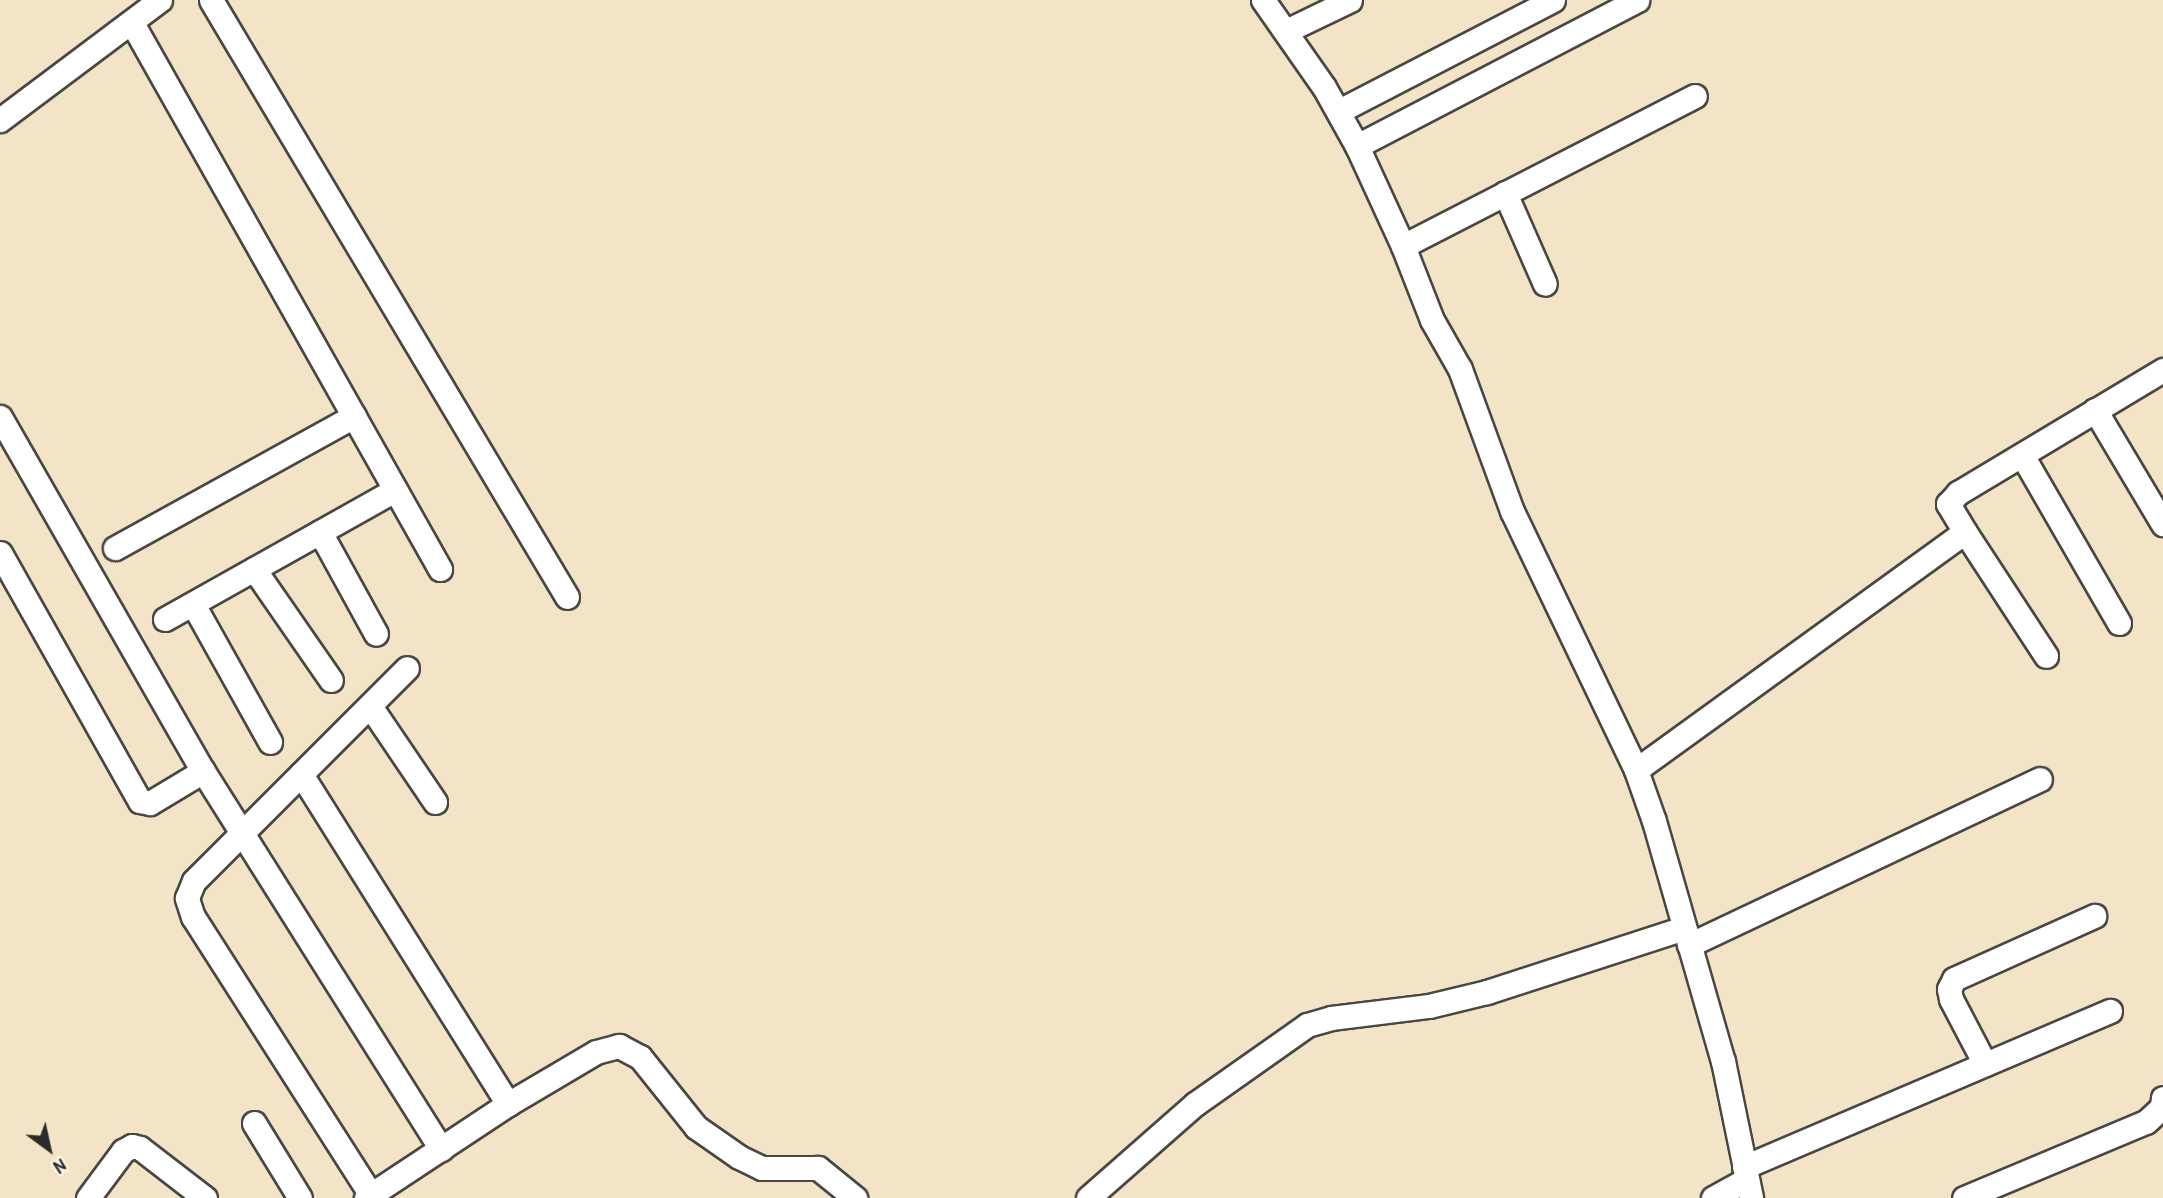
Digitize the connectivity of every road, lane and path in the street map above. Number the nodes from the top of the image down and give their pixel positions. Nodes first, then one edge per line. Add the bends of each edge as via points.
1 (160, 0) edge
2 (211, 0) edge
3 (1263, 0) edge
4 (1350, 0) edge
5 (1553, 0) edge
6 (1637, 0) edge
7 (132, 23) junction
8 (1286, 31) junction
9 (1695, 96) dead end
10 (1339, 111) junction
11 (2, 115) edge
12 (1357, 146) junction
13 (1506, 193) junction
14 (1403, 246) junction
15 (1545, 284) dead end
16 (2163, 370) edge
17 (2095, 410) junction
18 (354, 416) junction
19 (0, 417) edge
20 (2022, 455) junction
21 (395, 490) junction
22 (2163, 524) edge
23 (320, 532) junction
24 (1965, 532) junction
25 (115, 548) dead end
26 (0, 553) edge
27 (254, 569) junction
28 (440, 569) dead end
29 (567, 597) dead end
30 (193, 604) junction
31 (165, 619) dead end
32 (2119, 623) dead end
33 (376, 634) dead end
34 (2046, 656) dead end
35 (407, 668) dead end
36 (331, 680) dead end
37 (370, 706) junction
38 (270, 742) dead end
39 (1636, 770) junction
40 (203, 771) junction
41 (301, 774) junction
42 (2040, 779) dead end
43 (435, 802) dead end
44 (243, 832) junction
45 (2094, 916) dead end
46 (1687, 937) junction
47 (2109, 1011) dead end
48 (1985, 1064) junction
49 (2163, 1098) edge
50 (508, 1104) junction
51 (254, 1124) dead end
52 (441, 1149) junction
53 (1747, 1182) edge
54 (368, 1196) edge
55 (88, 1198) edge
56 (205, 1198) edge
57 (300, 1198) edge
58 (855, 1198) edge
59 (1088, 1198) edge
60 (1713, 1198) edge
61 (1964, 1198) edge

1 - 7 street
2 - 29 street
3 - 8 street
4 - 8 street
5 - 10 street
6 - 12 street
7 - 11 street
7 - 18 street
8 - 10 street
9 - 13 street
10 - 12 street
12 - 14 street
13 - 14 street
13 - 15 street
14 - 39 street via 1432,320 1461,369 1512,511
16 - 17 street
17 - 20 street
17 - 22 street
18 - 21 street
18 - 25 street
19 - 40 street
20 - 24 street via 1951,499 1949,510
20 - 32 street
21 - 23 street
21 - 28 street
23 - 27 street
23 - 33 street
24 - 34 street
24 - 39 street
26 - 40 street via 140,801 150,803
27 - 30 street
27 - 36 street
30 - 31 street
30 - 38 street
35 - 37 street
37 - 41 street
37 - 43 street
39 - 46 street
40 - 44 street
41 - 44 street
41 - 50 street
42 - 46 street
44 - 52 street
44 - 54 street via 194,881 188,905
45 - 48 street via 1954,979 1951,999
46 - 53 street via 1723,1062
46 - 59 street via 1429,1006 1307,1025 1195,1104
47 - 48 street
48 - 53 street
49 - 61 street via 2162,1107 2146,1122
50 - 52 street
50 - 58 street via 596,1052 619,1046 640,1057 696,1127 739,1157 762,1168 818,1168
51 - 57 street
52 - 54 street
53 - 60 street
55 - 56 street via 123,1151 132,1146

